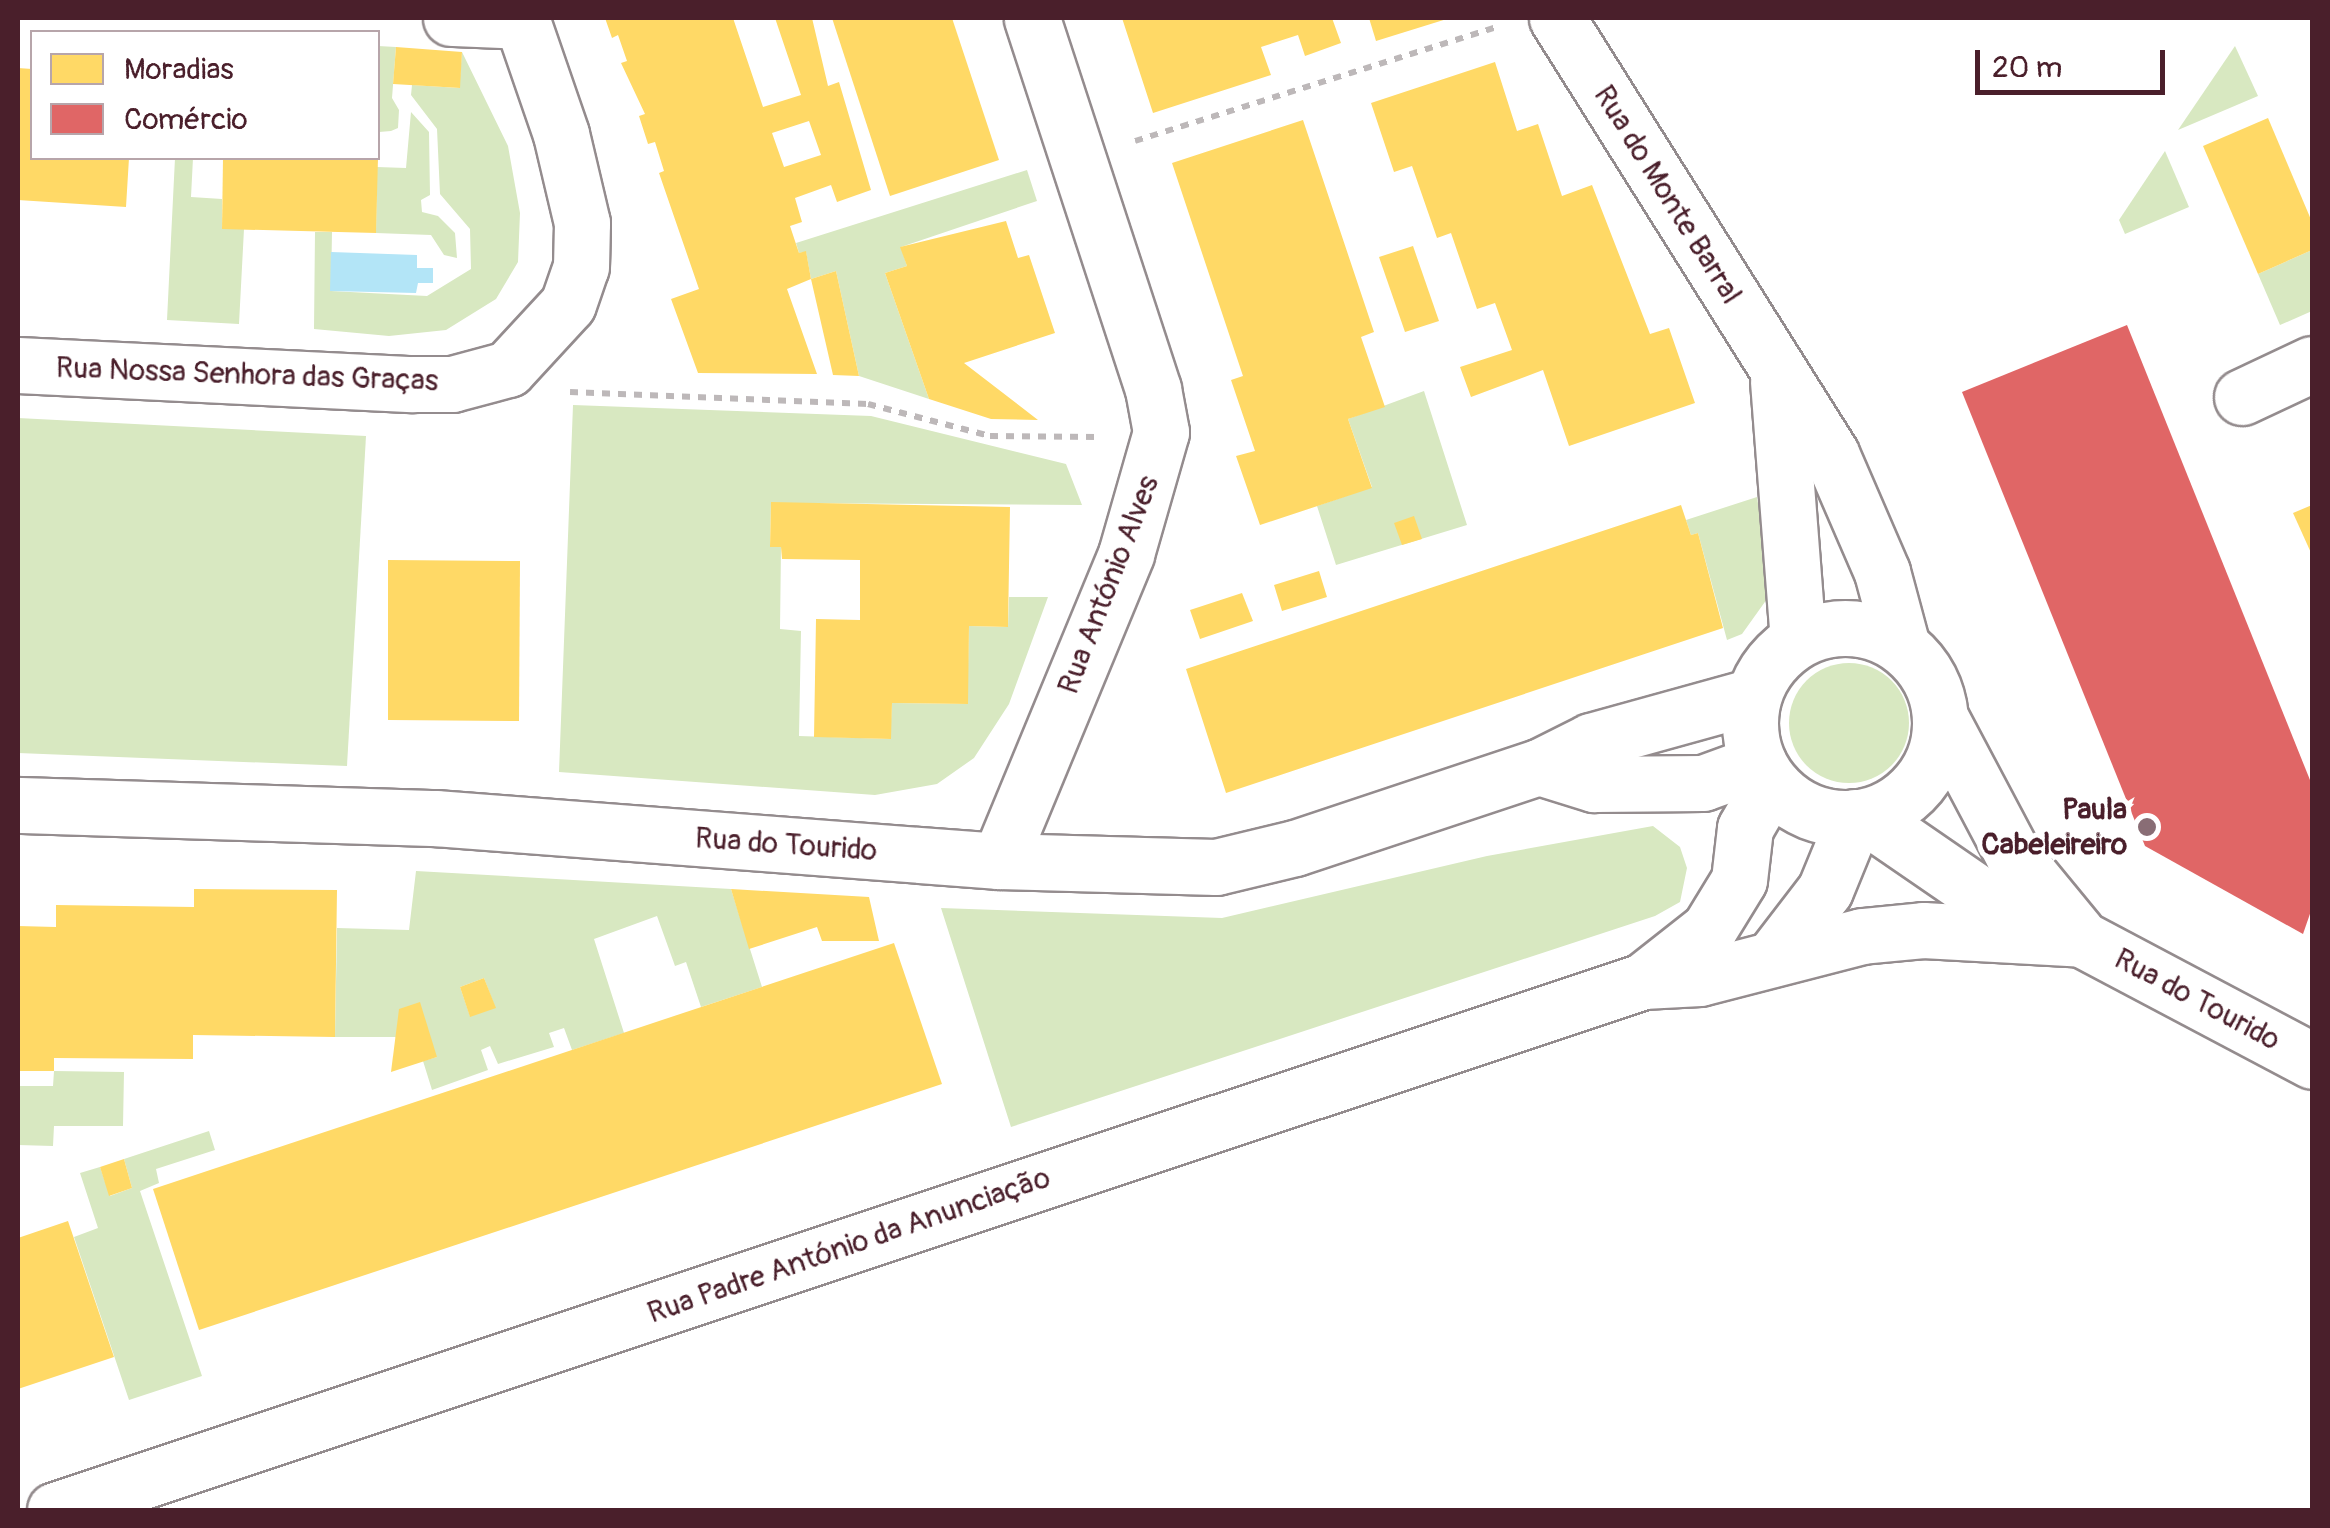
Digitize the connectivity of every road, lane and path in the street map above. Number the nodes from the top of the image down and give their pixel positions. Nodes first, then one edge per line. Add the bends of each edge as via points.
1 (450, 18) edge
2 (1032, 18) edge
3 (521, 19) edge
4 (1534, 20) edge
5 (1078, 159) junction
6 (2312, 364) edge
7 (18, 365) edge
8 (508, 368) junction
9 (1778, 373) junction
10 (2242, 397) dead end
11 (1161, 432) junction
12 (1798, 640) junction
13 (1902, 646) junction
14 (1753, 696) junction
15 (1941, 719) junction
16 (1539, 767) junction
17 (1764, 774) junction
18 (18, 806) edge
19 (1861, 817) junction
20 (1000, 861) junction
21 (2082, 939) junction
22 (1772, 958) junction
23 (1643, 980) junction
24 (2312, 1061) edge
25 (55, 1510) edge

1 - 3 street
2 - 5 street
3 - 8 street via 561,134 582,223 581,267 568,304
4 - 5 path
4 - 9 street, Rua do Monte Barral
5 - 11 street
6 - 10 street
7 - 8 street, Rua Nossa Senhora das Graças via 414,384 452,384
8 - 11 path via 565,392 868,404 1007,438
9 - 12 street, Rua do Monte Barral
9 - 13 street, Rua do Monte Barral via 1831,454 1882,572
11 - 20 street, Rua António Alves via 1126,554
12 - 13 street via 1851,627
12 - 14 street via 1771,663
13 - 15 street via 1933,686
14 - 16 street, Rua do Tourido via 1592,741
14 - 17 street via 1749,730
15 - 19 street via 1934,758 1913,792
15 - 21 street, Rua do Tourido via 2012,855
16 - 17 street via 1594,784
16 - 20 street, Rua do Tourido via 1296,848 1216,866
17 - 19 street via 1801,809
17 - 23 street, Rua Padre António da Anunciação via 1745,828 1740,880 1709,930
18 - 20 street, Rua do Tourido via 435,818
19 - 21 street, Rua do Tourido via 1989,900
19 - 22 street via 1826,890
21 - 22 street, Rua Padre António da Anunciação via 1923,930 1862,936
21 - 24 street, Rua do Tourido
22 - 23 street, Rua Padre António da Anunciação via 1700,978
23 - 25 street, Rua Padre António da Anunciação

